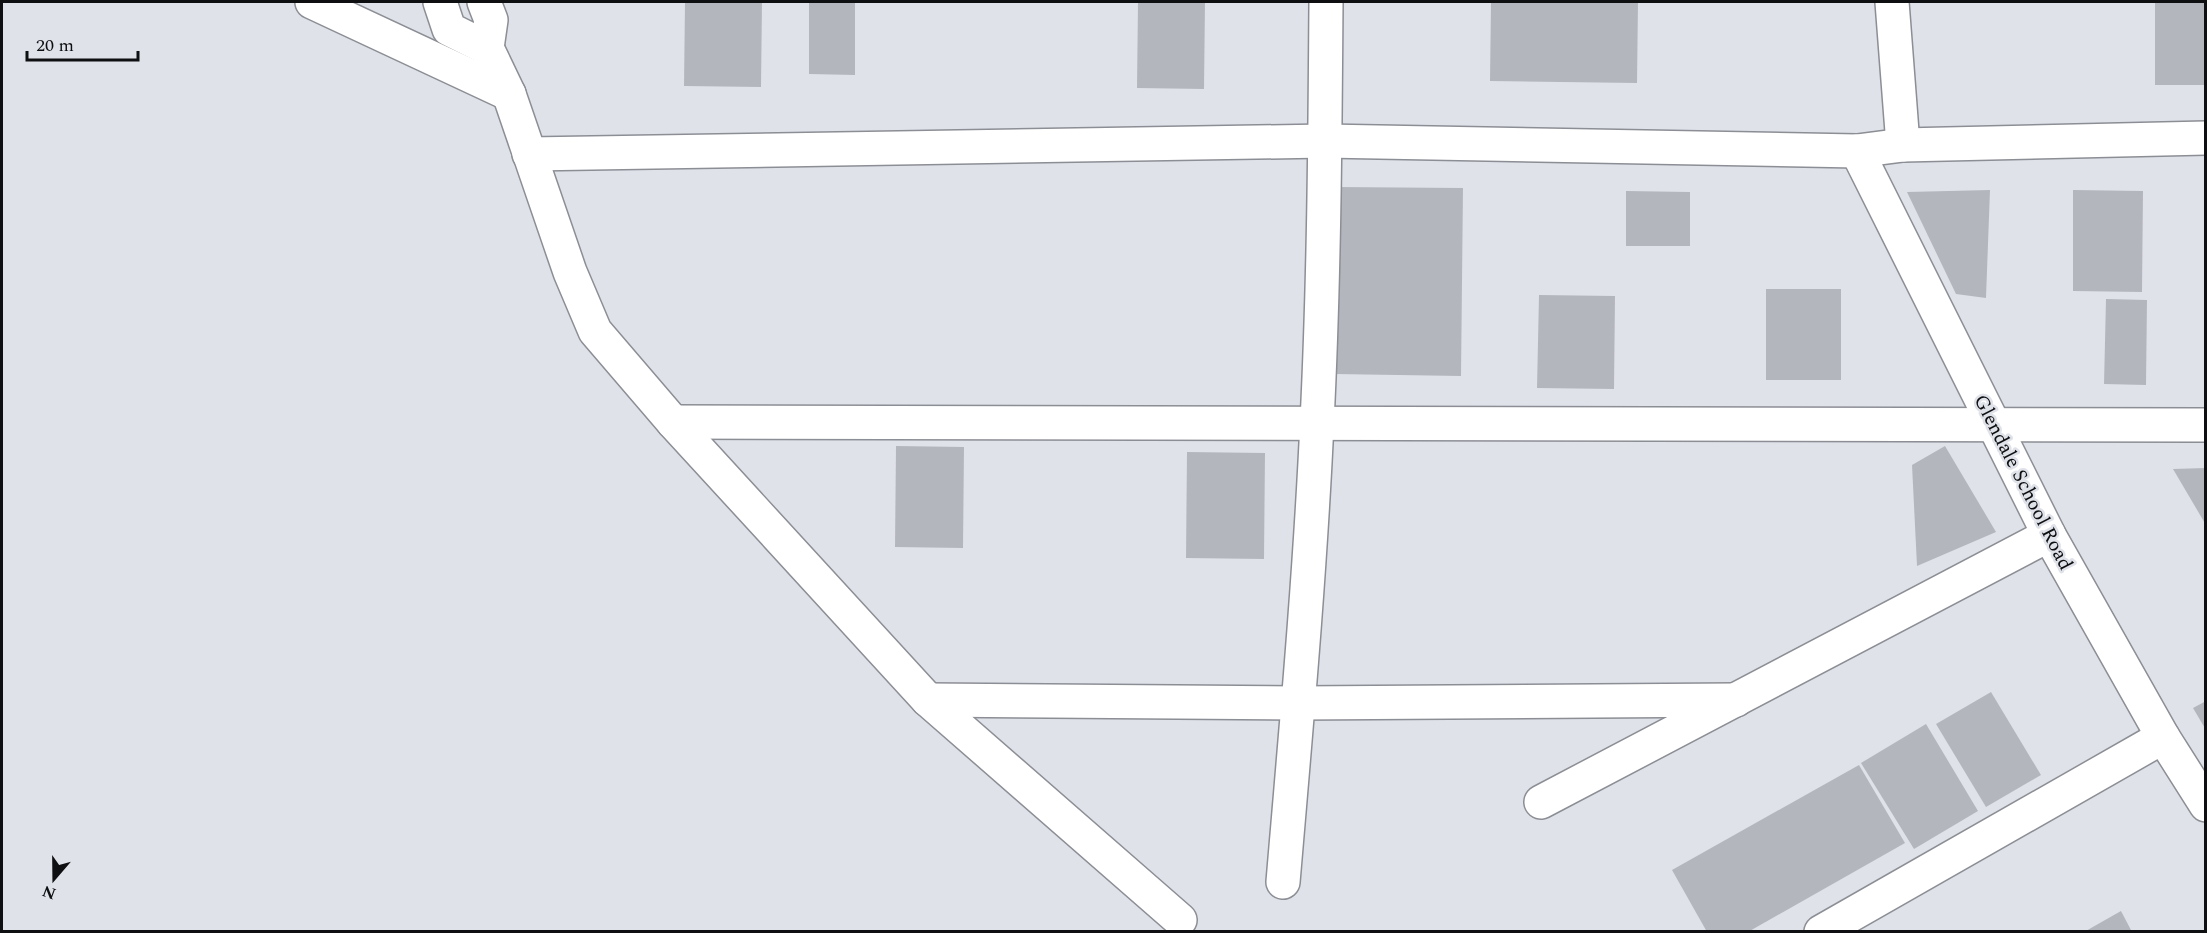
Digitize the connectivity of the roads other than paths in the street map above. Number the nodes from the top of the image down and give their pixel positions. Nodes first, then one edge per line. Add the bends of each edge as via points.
1 (312, 2) edge
2 (440, 2) edge
3 (484, 2) edge
4 (1326, 2) edge
5 (1892, 2) edge
6 (487, 48) junction
7 (509, 93) junction
8 (2205, 138) edge
9 (1325, 141) junction
10 (1903, 145) junction
11 (1857, 151) junction
12 (529, 154) junction
13 (673, 422) junction
14 (1317, 422) junction
15 (1993, 424) junction
16 (2205, 425) edge
17 (2049, 535) junction
18 (928, 700) junction
19 (1736, 700) junction
20 (1298, 703) junction
21 (2163, 737) junction
22 (1541, 802) dead end
23 (2205, 805) edge
24 (1283, 882) dead end
25 (1180, 920) dead end
26 (1821, 932) edge

1 - 7 street
2 - 6 street via 449,29
3 - 6 street via 491,20
4 - 9 street
5 - 10 street
6 - 7 street
7 - 12 street
8 - 10 street
9 - 11 street
9 - 12 street
9 - 14 street
10 - 11 street
11 - 15 street, Glendale School Road
12 - 13 street via 595,331
13 - 14 street
13 - 18 street
14 - 15 street
14 - 20 street
15 - 16 street
15 - 17 street, Glendale School Road
17 - 19 street
17 - 21 street, Glendale School Road
18 - 20 street
18 - 25 street
19 - 20 street
19 - 22 street
20 - 24 street
21 - 23 street, Glendale School Road
21 - 26 street

